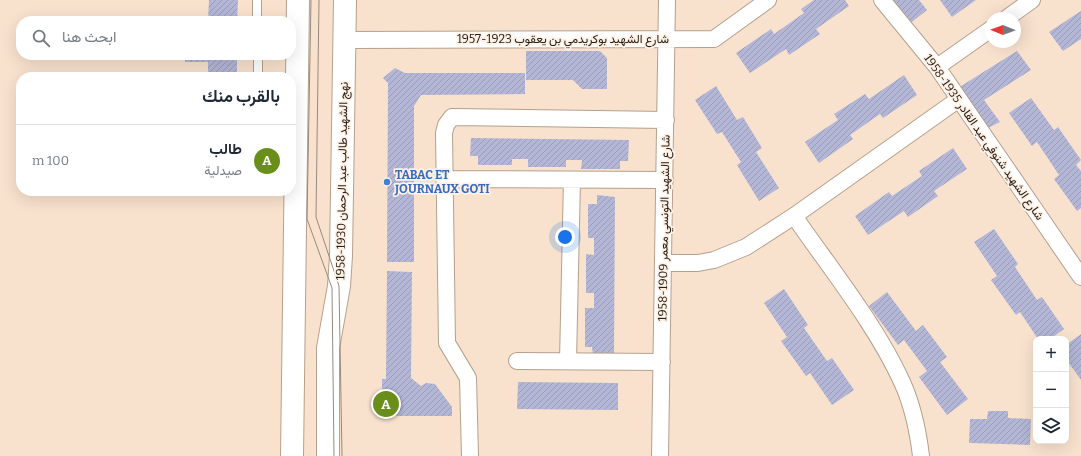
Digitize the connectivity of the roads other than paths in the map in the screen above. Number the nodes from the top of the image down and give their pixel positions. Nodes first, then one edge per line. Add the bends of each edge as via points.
1 (257, 0) edge
2 (298, 0) edge
3 (346, 0) edge
4 (668, 0) edge
5 (768, 0) edge
6 (882, 0) edge
7 (1032, 0) edge
8 (1015, 12) edge
9 (258, 16) edge
10 (985, 33) edge
11 (667, 39) junction
12 (345, 40) junction
13 (258, 60) edge
14 (937, 67) junction
15 (258, 72) edge
16 (959, 99) junction
17 (666, 120) junction
18 (296, 152) edge
19 (444, 179) junction
20 (572, 180) junction
21 (665, 180) junction
22 (295, 196) edge
23 (794, 216) junction
24 (664, 264) junction
25 (1078, 267) edge
26 (518, 361) dead end
27 (568, 361) junction
28 (662, 362) junction
29 (292, 456) edge
30 (328, 456) edge
31 (470, 456) edge
32 (660, 456) edge
33 (921, 456) edge

1 - 9 lane
2 - 18 main road
3 - 12 main road, نهج الشهيد طالب عبد الرحمان 1930-1958
4 - 11 street, شارع الشهيد التونسي معمر 1909-1958
5 - 11 street, شارع الشهيد بوكريدمي بن يعقوب 1923-1957 via 714,39
6 - 14 street, شارع الشهيد شنوفي عبد القادر 1935-1958
7 - 8 street
10 - 14 street
11 - 12 street, شارع الشهيد بوكريدمي بن يعقوب 1923-1957
11 - 17 street, شارع الشهيد التونسي معمر 1909-1958
12 - 30 main road, نهج الشهيد طالب عبد الرحمان 1930-1958 via 342,256 328,348
13 - 15 lane
14 - 16 street, شارع الشهيد شنوفي عبد القادر 1935-1958
16 - 23 street
16 - 25 street, شارع الشهيد شنوفي عبد القادر 1935-1958
17 - 19 street via 452,117 444,133
17 - 21 street, شارع الشهيد التونسي معمر 1909-1958
19 - 20 street
19 - 31 street via 447,343 468,378
20 - 21 street
20 - 27 street
21 - 24 street, شارع الشهيد التونسي معمر 1909-1958
22 - 29 main road
23 - 24 street via 730,255 698,263
23 - 33 street via 881,342 902,383 916,423
24 - 28 street, شارع الشهيد التونسي معمر 1909-1958
26 - 27 street
27 - 28 street
28 - 32 street, شارع الشهيد التونسي معمر 1909-1958

